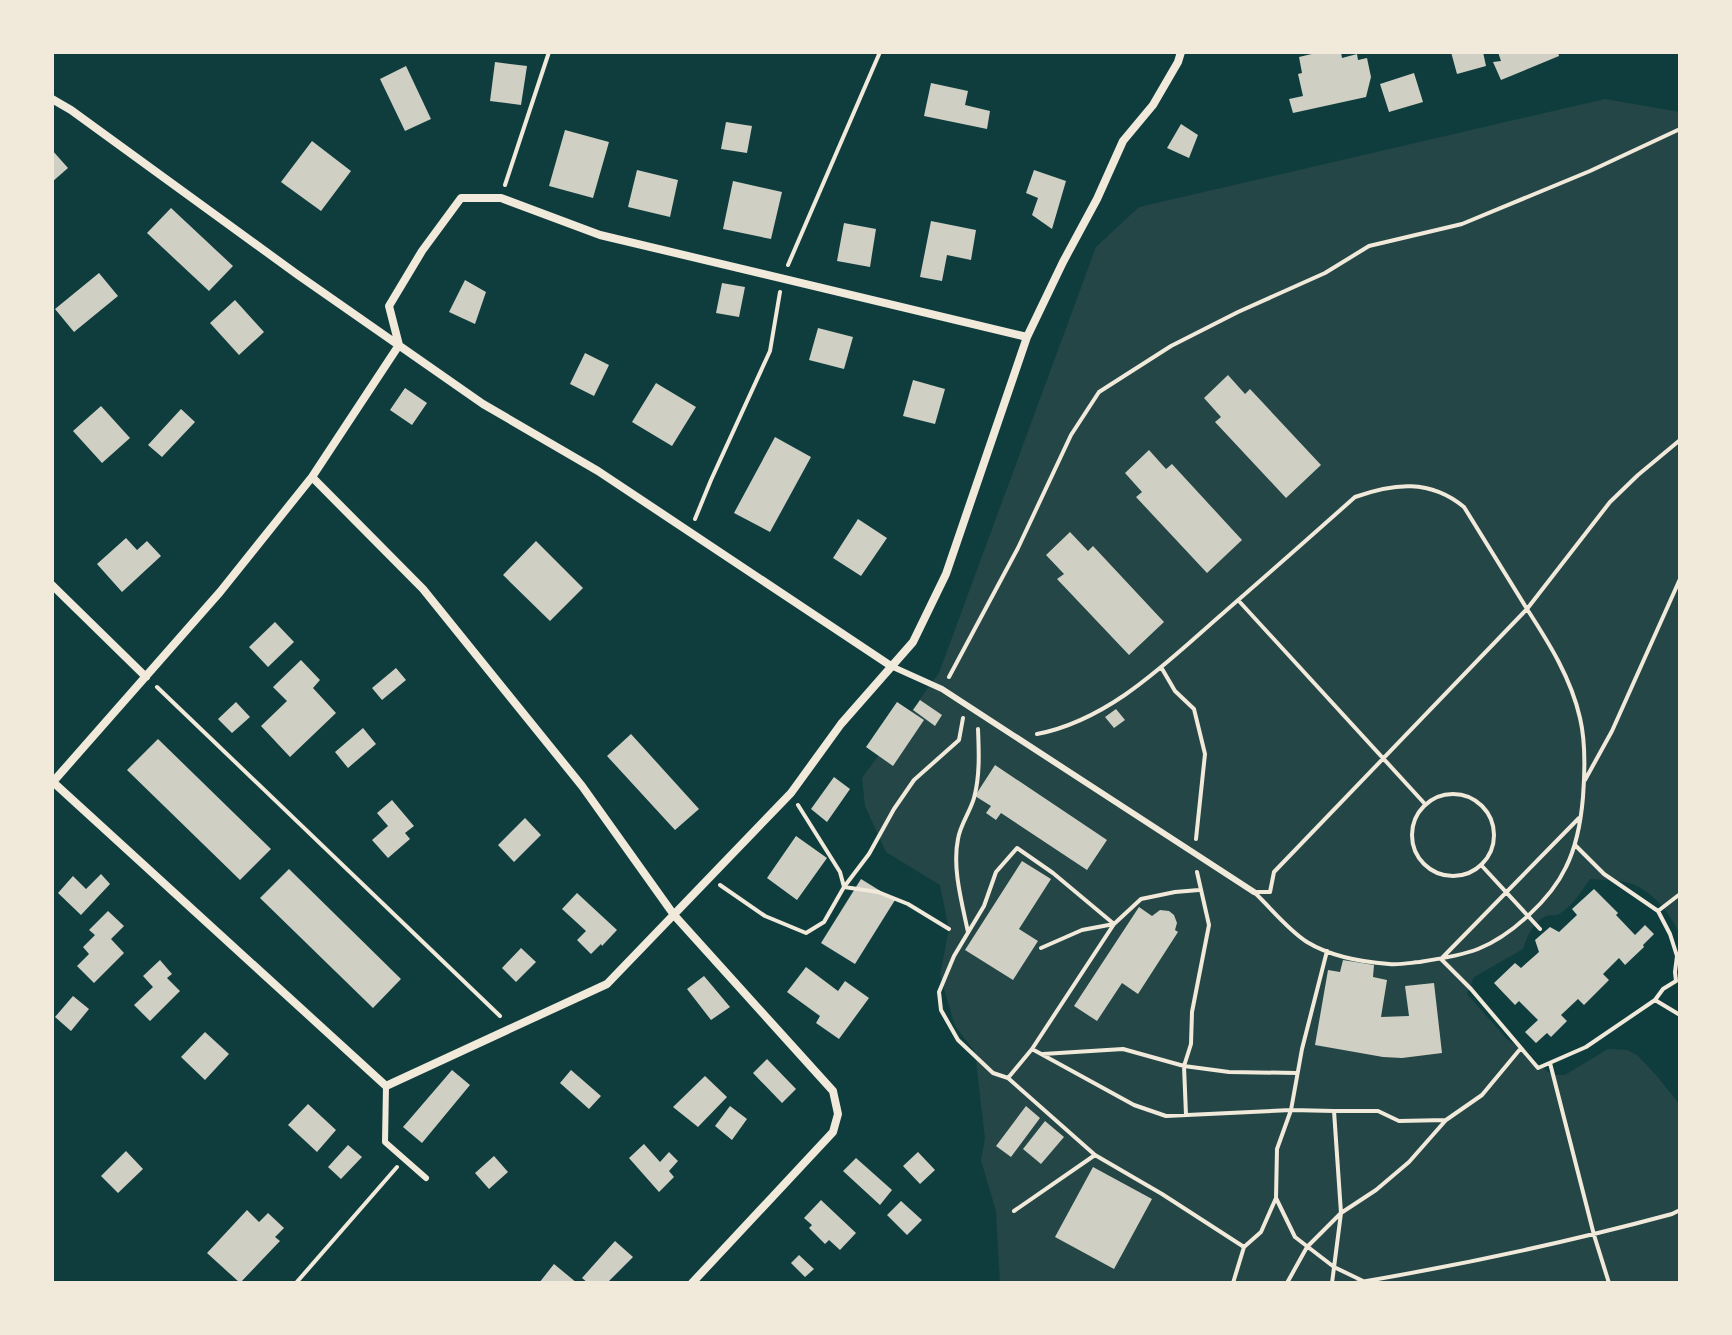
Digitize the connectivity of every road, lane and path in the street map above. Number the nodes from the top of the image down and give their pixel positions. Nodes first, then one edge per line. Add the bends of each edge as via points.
1 (549, 52) edge
2 (880, 52) edge
3 (1181, 52) edge
4 (52, 99) edge
5 (1680, 129) edge
6 (501, 198) junction
7 (783, 278) junction
8 (1027, 337) junction
9 (399, 345) junction
10 (1680, 440) edge
11 (312, 477) junction
12 (690, 532) junction
13 (1680, 579) edge
14 (52, 585) edge
15 (1238, 600) junction
16 (1527, 609) junction
17 (891, 666) junction
18 (1161, 667) junction
19 (146, 677) junction
20 (942, 689) junction
21 (965, 704) junction
22 (976, 711) junction
23 (1057, 730) dead end
24 (1384, 758) junction
25 (1584, 781) junction
26 (53, 782) edge
27 (791, 793) junction
28 (1425, 804) junction
29 (1581, 817) junction
30 (1575, 845) junction
31 (1194, 853) junction
32 (1482, 866) junction
33 (709, 877) junction
34 (844, 887) junction
35 (1200, 890) junction
36 (1254, 892) junction
37 (1507, 893) junction
38 (1680, 894) edge
39 (1658, 911) junction
40 (674, 915) junction
41 (1528, 916) junction
42 (1114, 924) junction
43 (949, 929) dead end
44 (1540, 929) dead end
45 (968, 932) junction
46 (1041, 948) dead end
47 (1327, 951) junction
48 (1679, 953) edge
49 (1441, 959) junction
50 (1655, 1000) junction
51 (1680, 1015) edge
52 (513, 1029) junction
53 (1521, 1048) junction
54 (1032, 1049) junction
55 (1042, 1054) junction
56 (1550, 1063) junction
57 (1184, 1066) junction
58 (1297, 1073) junction
59 (1008, 1078) junction
60 (386, 1086) junction
61 (1291, 1110) junction
62 (1334, 1111) junction
63 (1186, 1115) junction
64 (1446, 1120) junction
65 (1095, 1155) junction
66 (404, 1159) junction
67 (426, 1178) dead end
68 (1276, 1198) junction
69 (1680, 1210) edge
70 (1014, 1211) dead end
71 (1341, 1213) junction
72 (1594, 1235) junction
73 (1244, 1247) junction
74 (1307, 1247) junction
75 (1334, 1267) junction
76 (1365, 1282) edge
77 (296, 1283) edge
78 (692, 1283) edge
79 (1233, 1283) edge
80 (1287, 1283) edge
81 (1332, 1283) edge
82 (1355, 1283) edge
83 (1609, 1283) edge

1 - 6 path
2 - 7 path
3 - 8 street via 1153,105 1123,141
4 - 9 street
5 - 20 path via 1462,224 1369,246 1325,273 1171,346 1099,392 1071,435
6 - 7 street via 600,235
6 - 9 street via 461,198 422,251 389,306
7 - 8 street
7 - 12 path via 770,351
8 - 17 street via 946,574 913,642
9 - 11 street
9 - 12 street via 483,404
10 - 16 path via 1610,502
11 - 19 street
11 - 40 street via 423,589 582,786
12 - 17 street
13 - 25 path
14 - 19 street
15 - 16 path via 1355,497 1406,486 1436,491 1464,507
15 - 18 path
15 - 24 path
16 - 24 path
16 - 25 path via 1553,650 1576,705
17 - 20 lane
17 - 27 street
18 - 23 path via 1112,704
18 - 31 path via 1194,709 1205,754
19 - 26 street
19 - 52 path
20 - 21 lane
21 - 22 lane
21 - 34 path via 959,740 914,780
22 - 31 lane
22 - 45 path via 980,755 975,796 958,838 957,861
24 - 28 path
24 - 36 path via 1274,872 1270,892
25 - 29 path
26 - 60 street
27 - 33 street
27 - 34 path
28 - 32 path via 1451,793 1483,805 1495,834
28 - 32 path via 1414,819 1411,838 1425,867 1455,877
29 - 30 path
29 - 37 path
30 - 39 path via 1604,874
30 - 41 path via 1556,885
31 - 35 path
31 - 36 lane
32 - 37 path
33 - 34 path via 765,916 806,933 824,922
33 - 40 street
34 - 43 path via 908,904
35 - 42 path via 1141,899
35 - 57 path via 1209,925
36 - 47 path via 1289,927
37 - 41 path
37 - 49 path
38 - 39 path
39 - 48 path
40 - 52 street via 607,984
40 - 78 street via 833,1091 838,1114 833,1132
41 - 44 path
41 - 49 path via 1479,948
42 - 45 path via 1017,848 996,872
42 - 46 path via 1082,930
42 - 54 path
45 - 59 path via 939,992 941,1010 958,1040 993,1073
47 - 49 path via 1391,965
47 - 58 path
48 - 50 path via 1676,981
49 - 53 path
50 - 51 path
50 - 56 path via 1586,1047
52 - 60 street
53 - 56 path via 1538,1068
53 - 64 path via 1482,1095
54 - 55 path
54 - 59 path
55 - 57 path via 1123,1049
55 - 63 path via 1134,1105 1166,1116
56 - 72 path
57 - 58 path
57 - 63 path
58 - 61 path
59 - 65 path
60 - 66 lane via 385,1142
61 - 62 path
61 - 63 path
61 - 68 path via 1277,1149
62 - 64 path via 1378,1111 1399,1121
62 - 71 path
64 - 71 path via 1409,1162
65 - 70 path
65 - 73 path
66 - 67 lane
66 - 77 path
68 - 73 path via 1261,1232
68 - 74 path via 1295,1237
69 - 72 path
71 - 74 path
71 - 75 path
72 - 76 path
72 - 83 path
73 - 79 path
74 - 75 path
74 - 80 path
75 - 76 path
75 - 81 path
76 - 82 path

